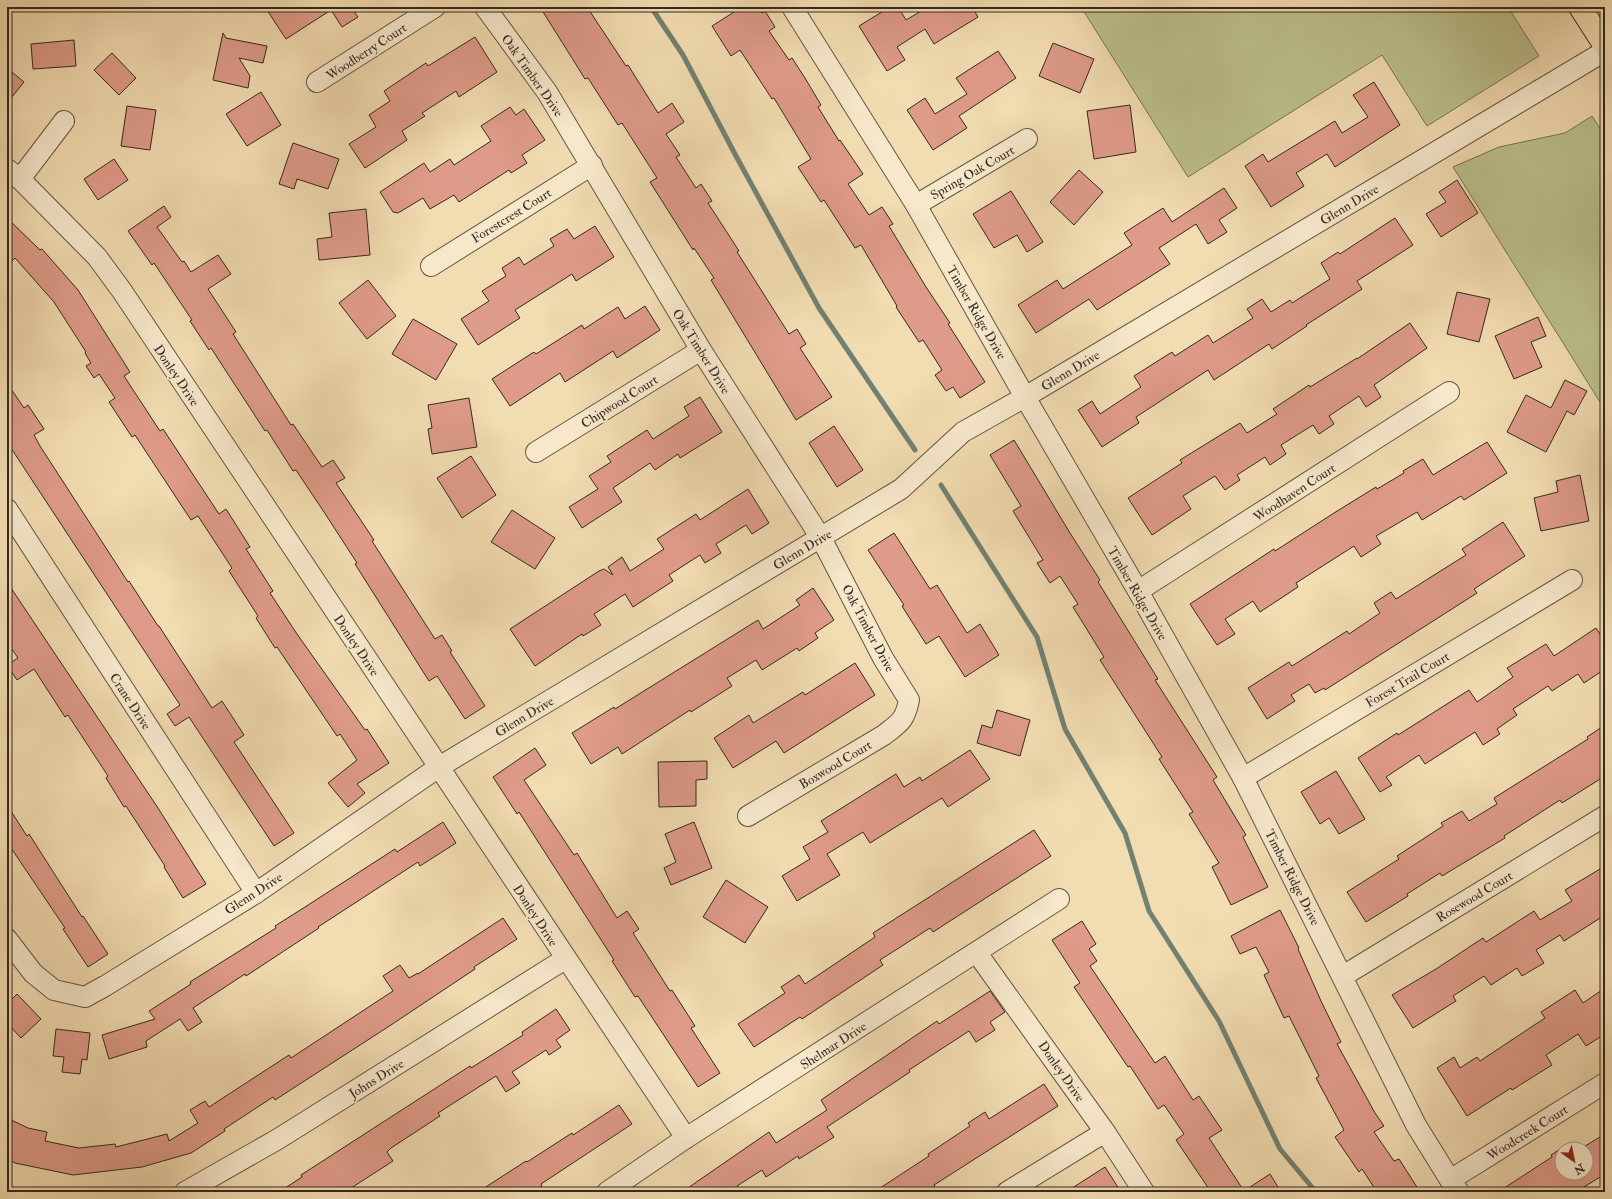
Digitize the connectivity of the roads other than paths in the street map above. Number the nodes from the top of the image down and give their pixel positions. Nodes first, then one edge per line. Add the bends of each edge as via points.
1 (435, 7) edge
2 (485, 7) edge
3 (1580, 7) edge
4 (798, 9) edge
5 (1605, 46) edge
6 (1605, 51) edge
7 (317, 82) dead end
8 (64, 121) dead end
9 (1027, 139) dead end
10 (592, 165) junction
11 (13, 174) edge
12 (916, 205) junction
13 (431, 266) dead end
14 (701, 350) junction
15 (1449, 392) dead end
16 (1025, 397) junction
17 (536, 452) dead end
18 (7, 508) edge
19 (821, 538) junction
20 (1572, 580) dead end
21 (1138, 592) junction
22 (909, 700) joint
23 (439, 767) junction
24 (1242, 778) junction
25 (748, 816) dead end
26 (1605, 816) edge
27 (256, 893) junction
28 (1059, 899) dead end
29 (7, 940) edge
30 (977, 952) junction
31 (565, 959) junction
32 (1343, 976) junction
33 (1605, 1083) edge
34 (1105, 1132) junction
35 (686, 1138) junction
36 (1454, 1186) edge
37 (185, 1192) edge
38 (607, 1192) edge
39 (1007, 1192) edge
40 (1144, 1192) edge

1 - 7 street, Woodberry Court
2 - 10 street, Oak Timber Drive via 547,92
3 - 5 main road
4 - 12 street, Timber Ridge Drive
6 - 16 street, Glenn Drive
8 - 11 street
9 - 12 street, Spring Oak Court
10 - 13 street, Forestcrest Court
10 - 14 street, Oak Timber Drive
11 - 23 street, Donley Drive via 97,256
12 - 16 street, Timber Ridge Drive
14 - 17 street, Chipwood Court
14 - 19 street, Oak Timber Drive
15 - 21 street, Woodhaven Court
16 - 19 street, Glenn Drive via 963,432 901,489
16 - 21 street, Timber Ridge Drive
18 - 27 street, Crane Drive
19 - 22 street, Oak Timber Drive via 883,658
19 - 23 street, Glenn Drive
20 - 24 street, Forest Trail Court
21 - 24 street, Timber Ridge Drive
22 - 25 street, Boxwood Court via 902,721 884,735
23 - 27 street, Glenn Drive
23 - 31 street, Donley Drive
24 - 32 street, Timber Ridge Drive
26 - 32 street, Rosewood Court
27 - 29 street, Glenn Drive via 85,997 54,990 34,973
28 - 30 street, Shelmar Drive
30 - 34 street, Donley Drive
30 - 35 street, Shelmar Drive
31 - 35 street, Donley Drive
31 - 37 street, Johns Drive via 278,1139
32 - 36 street, Timber Ridge Drive via 1416,1124
33 - 36 street, Woodcreek Court
34 - 39 street
34 - 40 street, Donley Drive
35 - 38 street, Shelmar Drive

